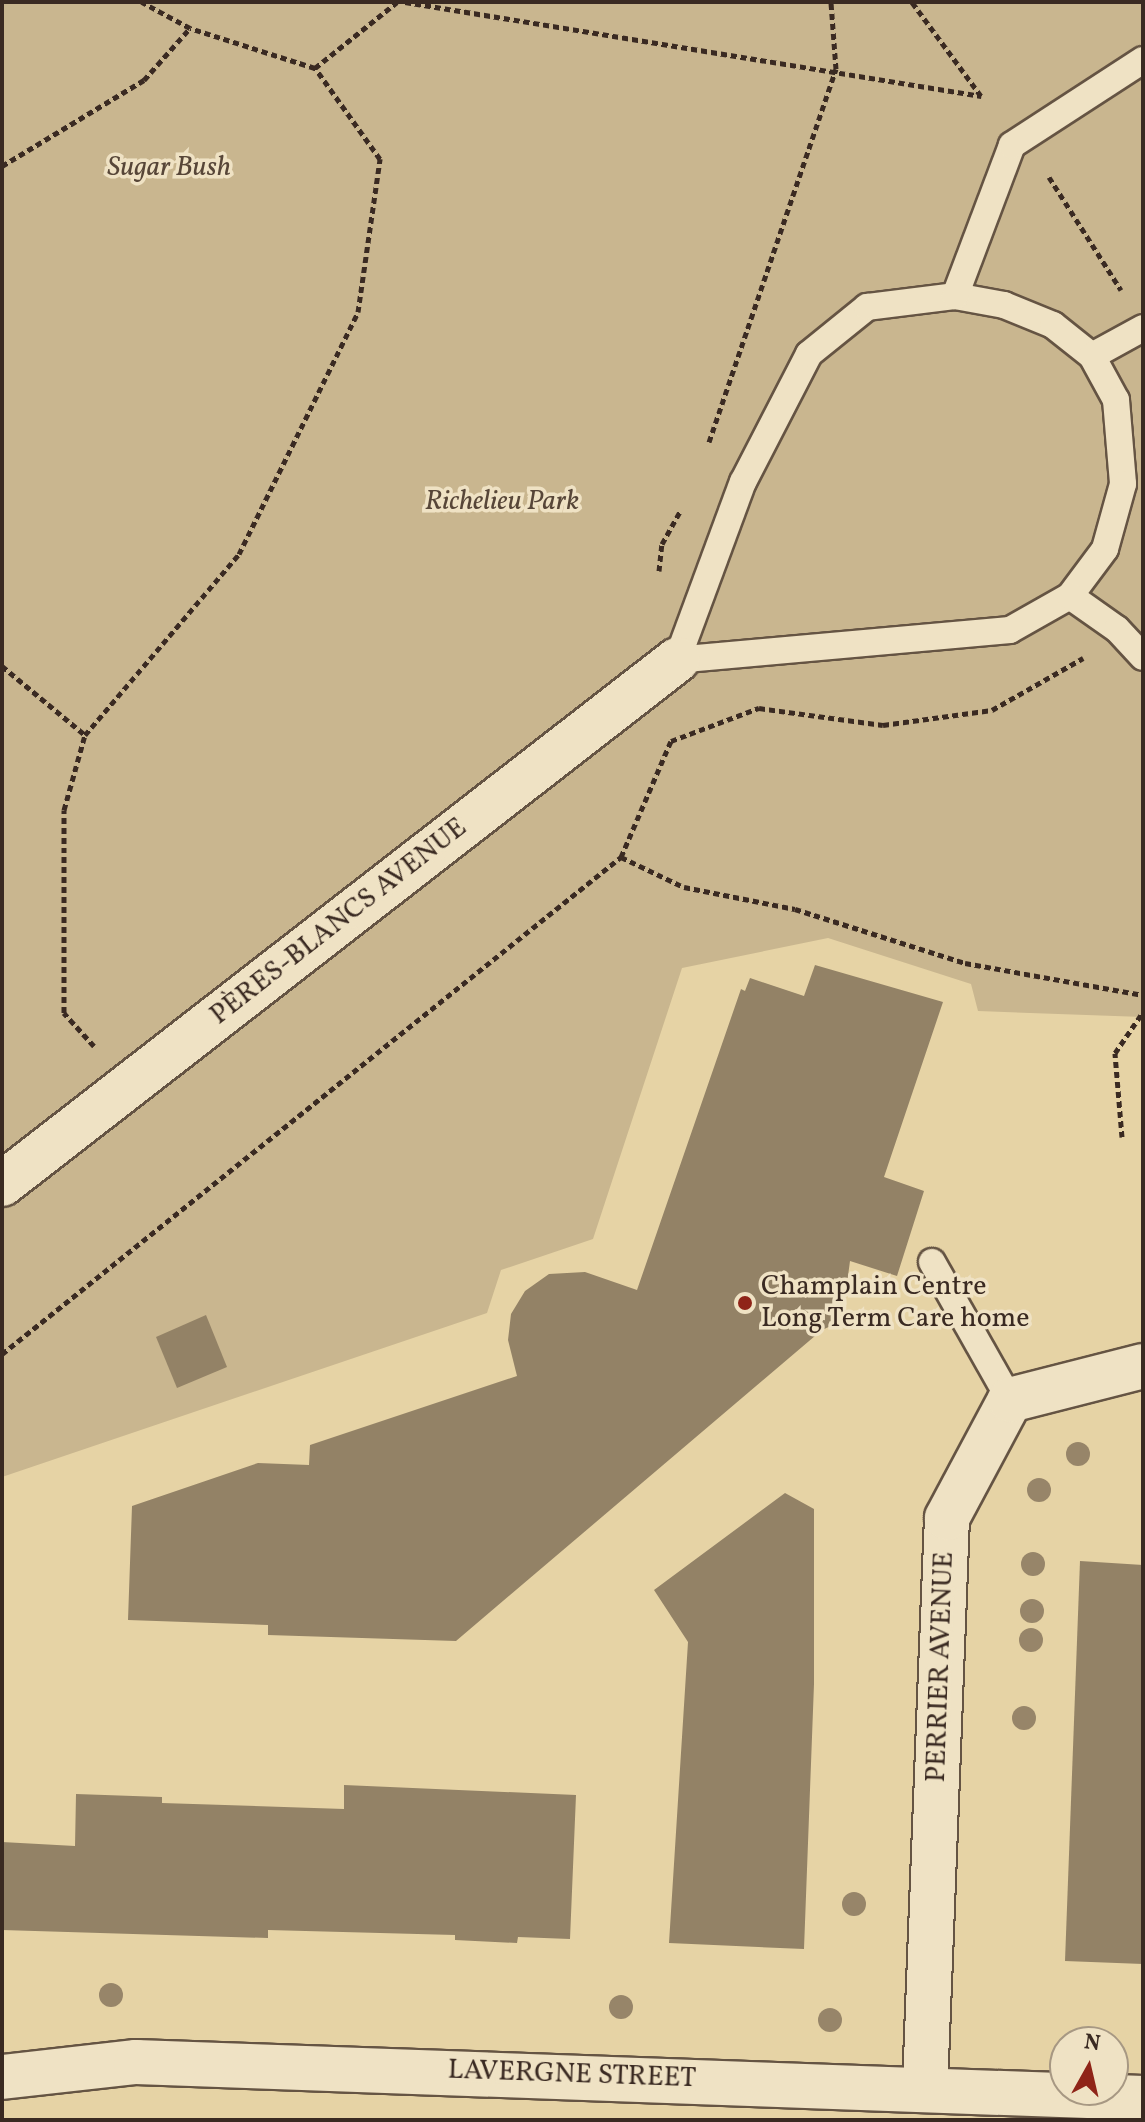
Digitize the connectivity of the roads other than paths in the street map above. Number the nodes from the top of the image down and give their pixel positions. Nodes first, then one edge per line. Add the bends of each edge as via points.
1 (1143, 60) edge
2 (955, 296) junction
3 (1143, 328) edge
4 (1092, 356) junction
5 (1070, 596) junction
6 (1143, 657) edge
7 (677, 660) junction
8 (2, 1184) edge
9 (932, 1262) dead end
10 (1143, 1366) edge
11 (1010, 1400) junction
12 (2, 2077) edge
13 (925, 2087) junction
14 (1143, 2098) edge

1 - 2 lane via 1012,145
2 - 4 lane via 1004,305 1053,325
2 - 7 lane via 867,307 809,354 743,482
3 - 4 lane
4 - 5 lane via 1116,400 1123,484 1105,549
5 - 6 lane via 1117,629
5 - 7 lane via 1010,630
7 - 8 street, PÈRES-BLANCS AVENUE
9 - 11 lane
10 - 11 street
11 - 13 street, PERRIER AVENUE via 947,1518
12 - 13 street, LAVERGNE STREET via 136,2062
13 - 14 street, LAVERGNE STREET

